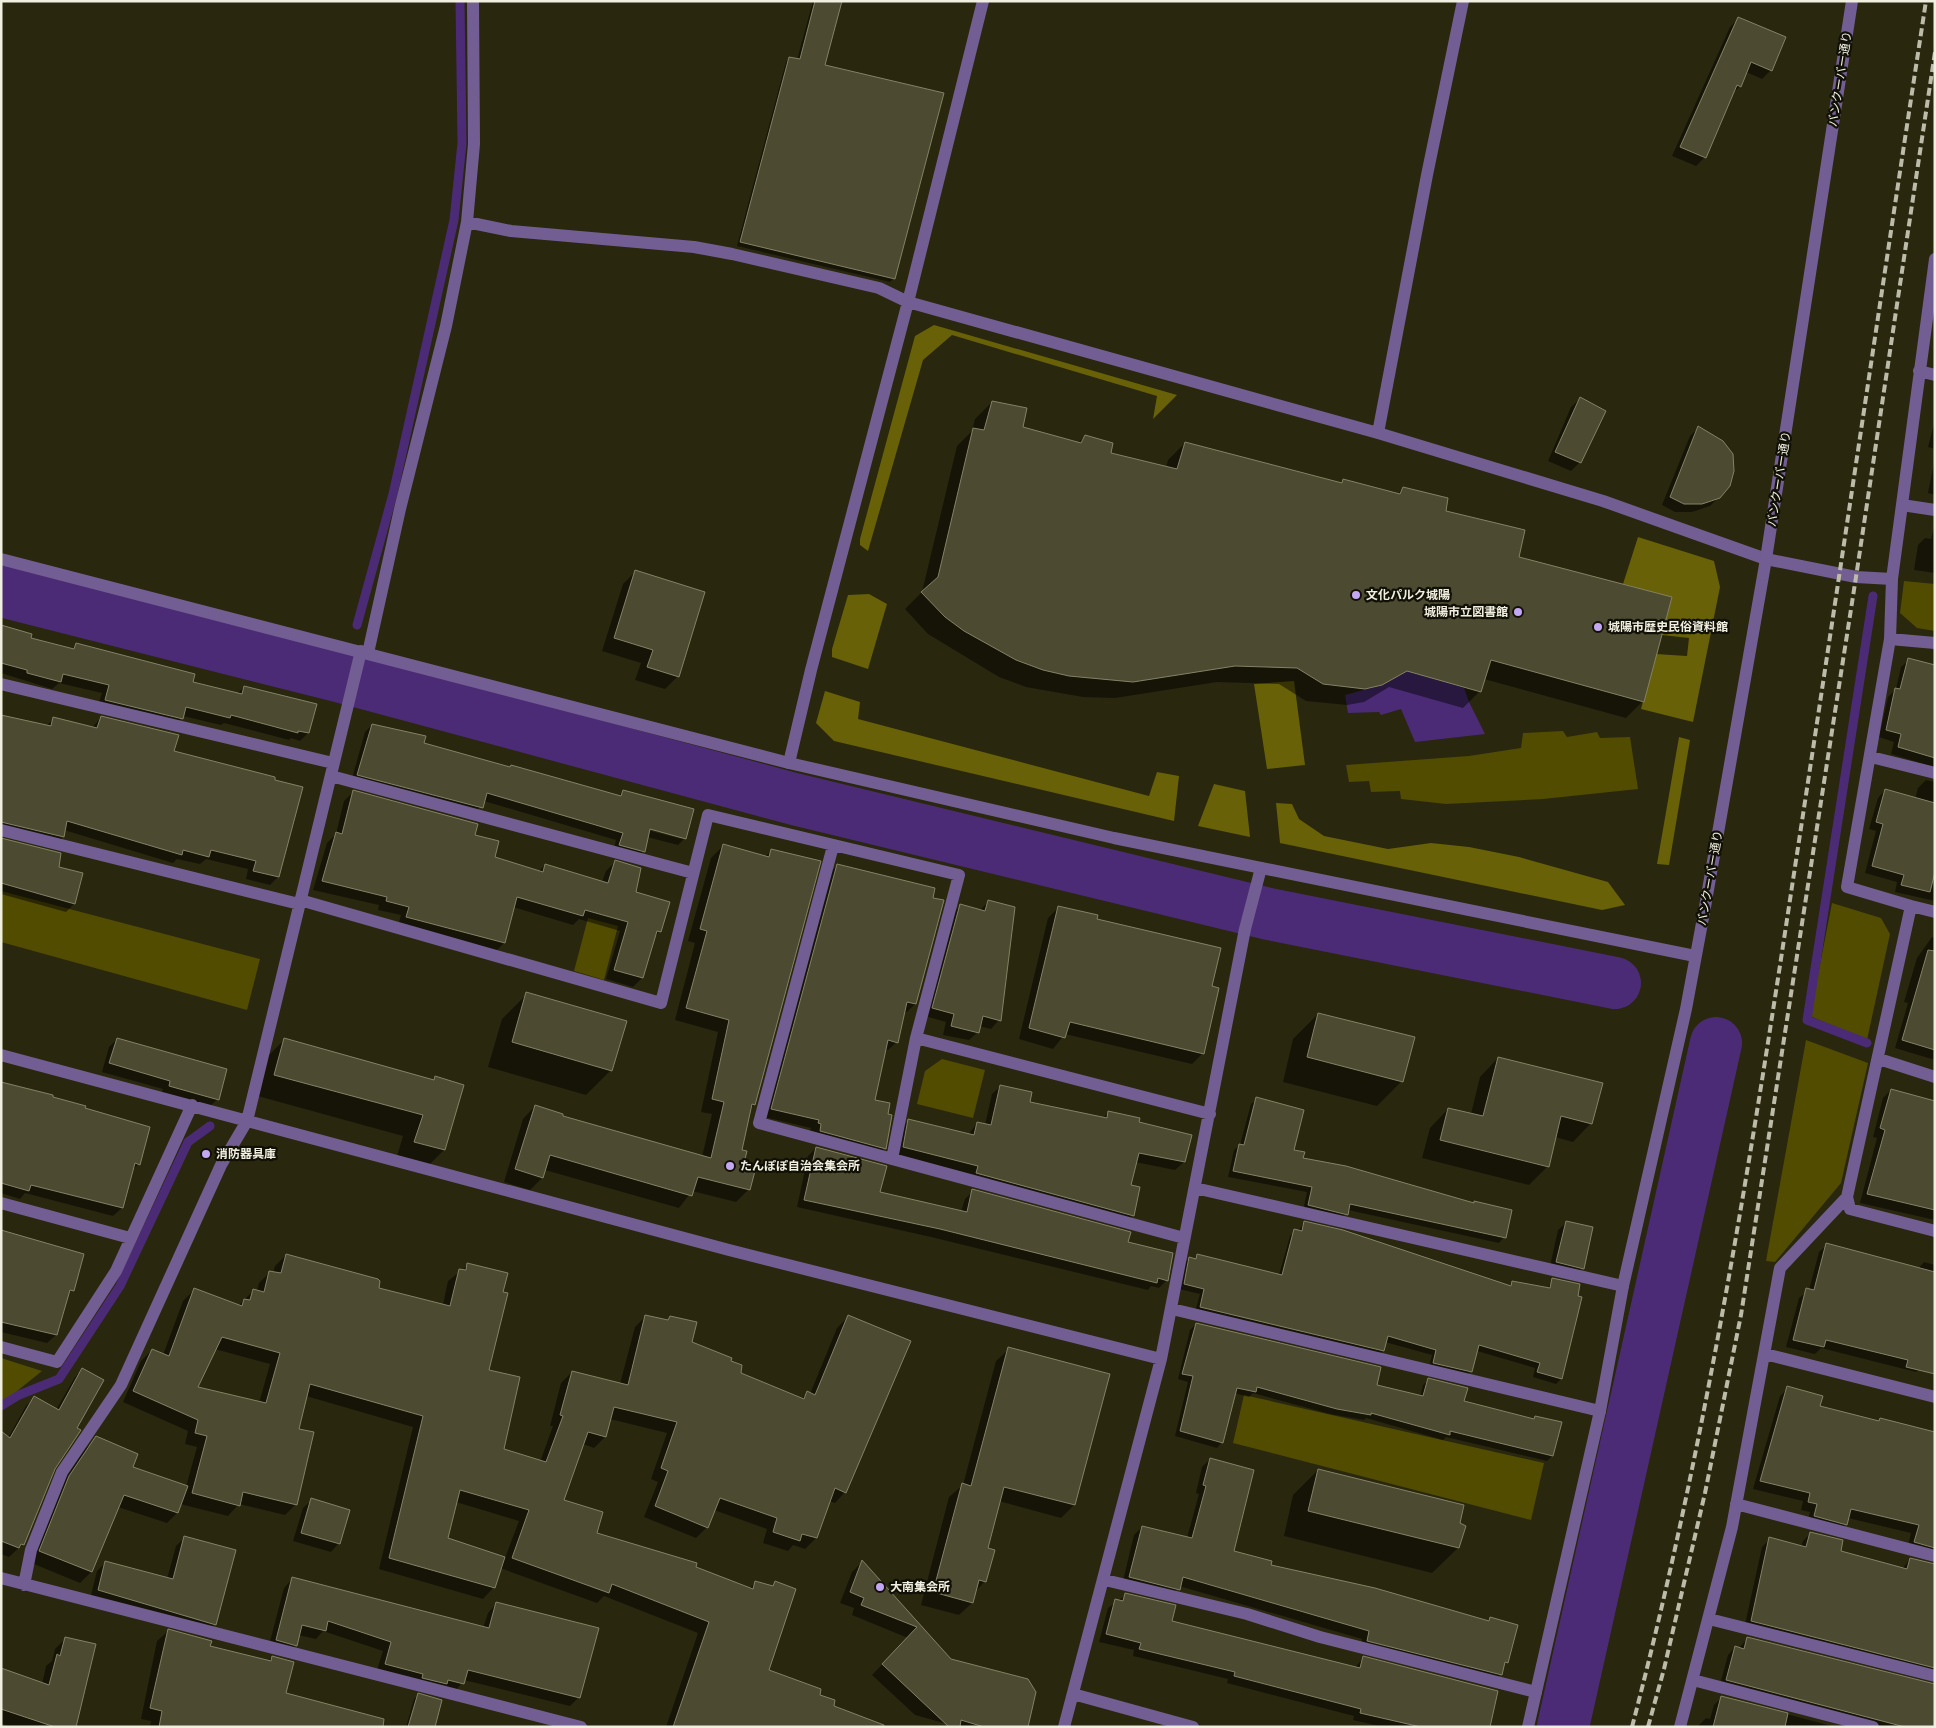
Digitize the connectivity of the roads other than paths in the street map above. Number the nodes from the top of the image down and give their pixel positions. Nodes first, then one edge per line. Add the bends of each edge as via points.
1 (473, 1) edge
2 (983, 1) edge
3 (1463, 1) edge
4 (1852, 1) edge
5 (467, 222) junction
6 (1935, 259) edge
7 (908, 302) junction
8 (1920, 371) junction
9 (1935, 375) edge
10 (1378, 433) junction
11 (1902, 505) junction
12 (1935, 510) edge
13 (1, 559) edge
14 (1766, 559) junction
15 (1892, 578) junction
16 (1890, 639) junction
17 (1935, 644) edge
18 (364, 652) junction
19 (1, 684) edge
20 (1871, 757) junction
21 (334, 763) junction
22 (789, 763) junction
23 (1935, 773) edge
24 (330, 776) junction
25 (1, 830) edge
26 (833, 846) junction
27 (1261, 868) junction
28 (693, 873) junction
29 (300, 902) junction
30 (1911, 906) junction
31 (1935, 912) edge
32 (1695, 956) junction
33 (916, 1038) junction
34 (1, 1055) edge
35 (1879, 1059) junction
36 (1935, 1077) edge
37 (192, 1105) junction
38 (1210, 1114) junction
39 (247, 1121) junction
40 (892, 1159) junction
41 (1194, 1188) junction
42 (1847, 1197) junction
43 (1, 1203) edge
44 (1935, 1231) edge
45 (130, 1238) junction
46 (1184, 1238) junction
47 (1623, 1286) junction
48 (1172, 1309) junction
49 (1, 1347) edge
50 (1765, 1354) junction
51 (1161, 1359) junction
52 (1935, 1398) edge
53 (1600, 1411) junction
54 (1736, 1504) junction
55 (1935, 1556) edge
56 (1, 1578) edge
57 (1105, 1580) junction
58 (24, 1585) junction
59 (1708, 1619) junction
60 (1935, 1676) edge
61 (1693, 1680) junction
62 (1536, 1692) junction
63 (1074, 1694) junction
64 (581, 1727) edge
65 (1064, 1727) edge
66 (1193, 1727) edge
67 (1528, 1727) edge
68 (1680, 1727) edge
69 (1873, 1727) edge

1 - 5 street via 474,144
2 - 7 street
3 - 10 street via 1426,175
4 - 14 street, バンクーバー通り
5 - 7 street via 510,231 694,247 879,288
5 - 18 street via 446,326
6 - 8 street
7 - 10 street
7 - 22 street via 836,570
8 - 9 street
8 - 11 street
10 - 14 street via 1602,501
11 - 12 street
11 - 15 street
13 - 18 street
14 - 15 street via 1856,577
14 - 32 street, バンクーバー通り
15 - 16 street
16 - 17 street
16 - 20 street
18 - 21 street via 347,705
18 - 22 street
19 - 21 street
20 - 23 street
20 - 30 street via 1847,887
21 - 24 street
22 - 27 street via 1114,838
24 - 28 street
24 - 29 street
25 - 29 street
26 - 28 street via 708,815
26 - 33 street via 959,875
26 - 40 street via 759,1123
27 - 32 street
27 - 38 street via 1245,929
28 - 29 street via 661,1003
29 - 39 street
30 - 31 street
30 - 35 street
32 - 47 street, バンクーバー通り
33 - 38 street
33 - 40 street
34 - 37 street
35 - 36 street
35 - 42 street
37 - 39 street
37 - 45 street
38 - 41 street
39 - 51 street via 729,1250
39 - 58 street via 221,1165 121,1385 62,1472 31,1550
40 - 46 street
41 - 46 street
41 - 47 street
42 - 44 street via 1850,1209
42 - 50 street via 1780,1268
43 - 45 street
45 - 49 street via 116,1271 57,1362
46 - 48 street
47 - 53 street, バンクーバー通り
48 - 51 street
48 - 53 street
50 - 52 street
50 - 54 street
51 - 57 street
53 - 62 street, バンクーバー通り
54 - 55 street
54 - 59 street
56 - 58 street
57 - 62 street via 1248,1614 1320,1638
57 - 63 street
58 - 64 street
59 - 60 street
59 - 61 street
61 - 68 street
61 - 69 street
62 - 67 street, バンクーバー通り
63 - 65 street
63 - 66 street

